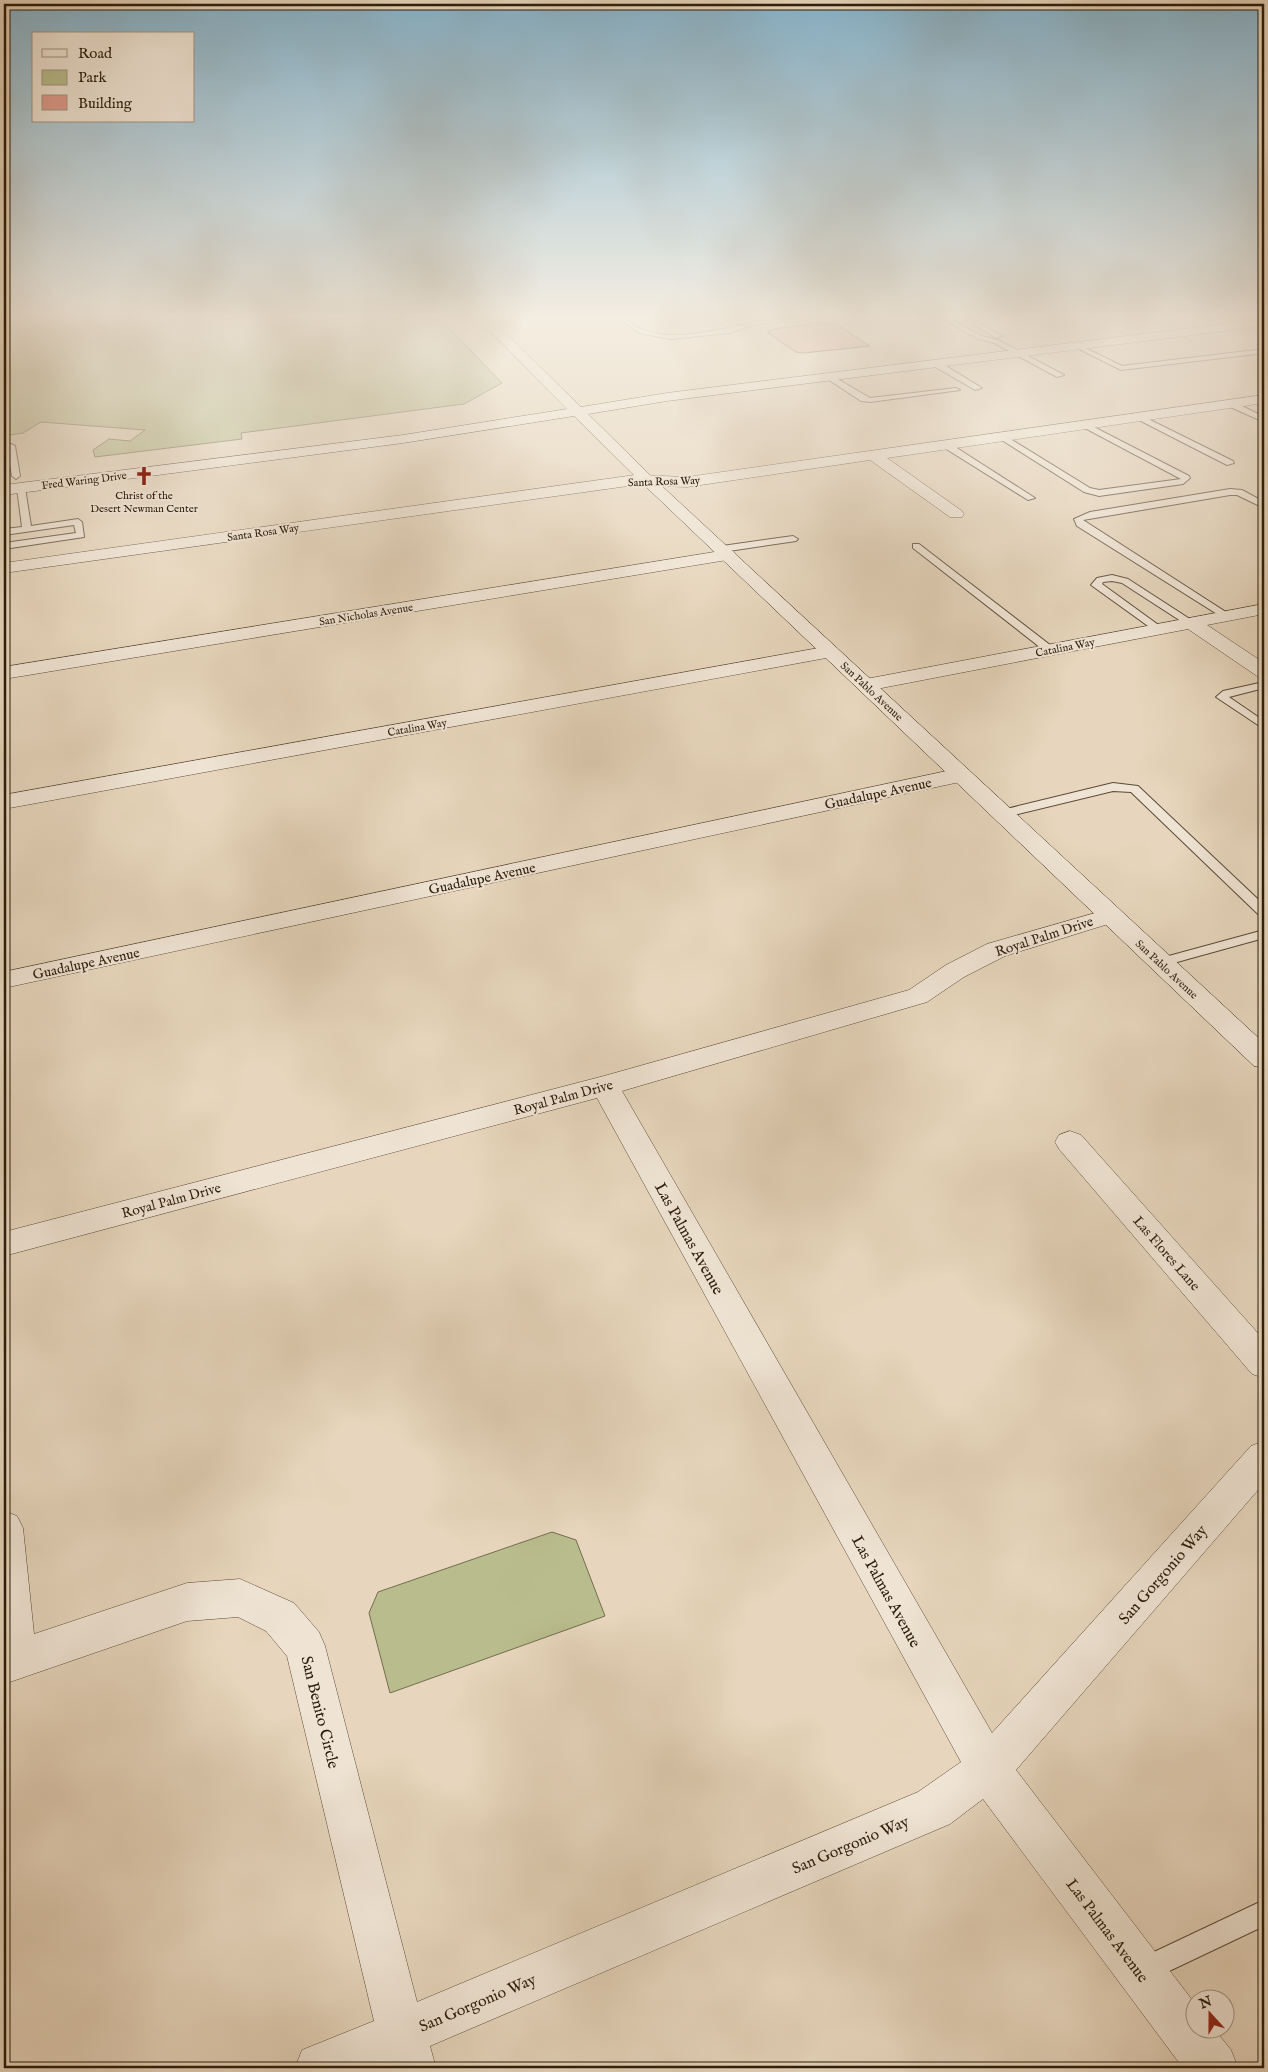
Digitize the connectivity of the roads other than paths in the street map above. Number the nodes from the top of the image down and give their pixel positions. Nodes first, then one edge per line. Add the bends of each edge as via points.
1 (499, 416) edge
2 (581, 416) edge
3 (1149, 416) edge
4 (1140, 417) junction
5 (1086, 425) junction
6 (1001, 437) junction
7 (946, 445) junction
8 (11, 446) dead end
9 (873, 456) junction
10 (1230, 464) dead end
11 (646, 479) junction
12 (13, 481) edge
13 (4, 490) edge
14 (1031, 498) dead end
15 (1264, 505) edge
16 (956, 514) dead end
17 (27, 529) junction
18 (4, 532) edge
19 (794, 539) dead end
20 (4, 546) edge
21 (916, 546) dead end
22 (724, 552) junction
23 (4, 568) edge
24 (1264, 609) edge
25 (1225, 616) junction
26 (1191, 623) junction
27 (1159, 629) junction
28 (1050, 650) junction
29 (830, 652) junction
30 (1264, 672) edge
31 (4, 673) edge
32 (866, 685) junction
33 (1264, 685) edge
34 (1264, 726) edge
35 (961, 775) junction
36 (4, 802) edge
37 (1002, 814) junction
38 (1264, 912) edge
39 (1109, 916) junction
40 (1264, 934) edge
41 (1159, 963) junction
42 (4, 980) edge
43 (1264, 1059) edge
44 (605, 1086) junction
45 (1070, 1142) dead end
46 (4, 1244) edge
47 (1264, 1364) edge
48 (1264, 1457) edge
49 (4, 1528) edge
50 (10, 1661) edge
51 (988, 1769) junction
52 (1264, 1913) edge
53 (1140, 1972) junction
54 (406, 2051) edge
55 (320, 2068) edge
56 (1213, 2068) edge

1 - 12 street, Fred Waring Drive
2 - 11 street, San Pablo Avenue
3 - 4 street, Santa Rosa Way
4 - 5 street, Santa Rosa Way
4 - 10 lane
5 - 6 street, Santa Rosa Way
5 - 6 lane via 1186,478 1099,494 1087,490
6 - 7 street, Santa Rosa Way
7 - 9 street, Santa Rosa Way
7 - 14 lane
8 - 12 lane
9 - 11 street, Santa Rosa Way via 687,482
9 - 16 street
11 - 22 street, San Pablo Avenue
11 - 23 street, Santa Rosa Way
12 - 13 street, Fred Waring Drive
12 - 17 lane
15 - 25 lane via 1239,492 1230,492 1078,519 1080,524
17 - 18 lane
17 - 20 lane via 78,522 81,535
19 - 22 lane
21 - 28 lane
22 - 29 street, San Pablo Avenue
22 - 31 street, San Nicholas Avenue
24 - 25 street, Catalina Way
25 - 26 street, Catalina Way
26 - 27 street, Catalina Way
26 - 27 lane via 1125,581 1112,578 1100,580 1096,585
26 - 30 street
27 - 28 street, Catalina Way
28 - 32 street, Catalina Way
29 - 32 street, San Pablo Avenue
29 - 36 street, Catalina Way
32 - 35 street, San Pablo Avenue
33 - 34 lane via 1222,697
35 - 37 street, San Pablo Avenue
35 - 42 street, Guadalupe Avenue
37 - 38 lane via 1113,787 1134,789
37 - 39 street, San Pablo Avenue
39 - 41 street, San Pablo Avenue
39 - 44 street, Royal Palm Drive via 996,950 955,971 918,996
40 - 41 lane
41 - 43 street, San Pablo Avenue
44 - 46 street, Royal Palm Drive
44 - 51 street, Las Palmas Avenue
45 - 47 street, Las Flores Lane
48 - 51 street, San Gorgonio Way
49 - 50 street
50 - 54 street, San Benito Circle via 187,1602 240,1598 280,1617 304,1646 384,1974
51 - 53 street, Las Palmas Avenue
51 - 54 street, San Gorgonio Way via 934,1808
52 - 53 lane
53 - 56 street, Las Palmas Avenue
54 - 55 street, San Gorgonio Way

